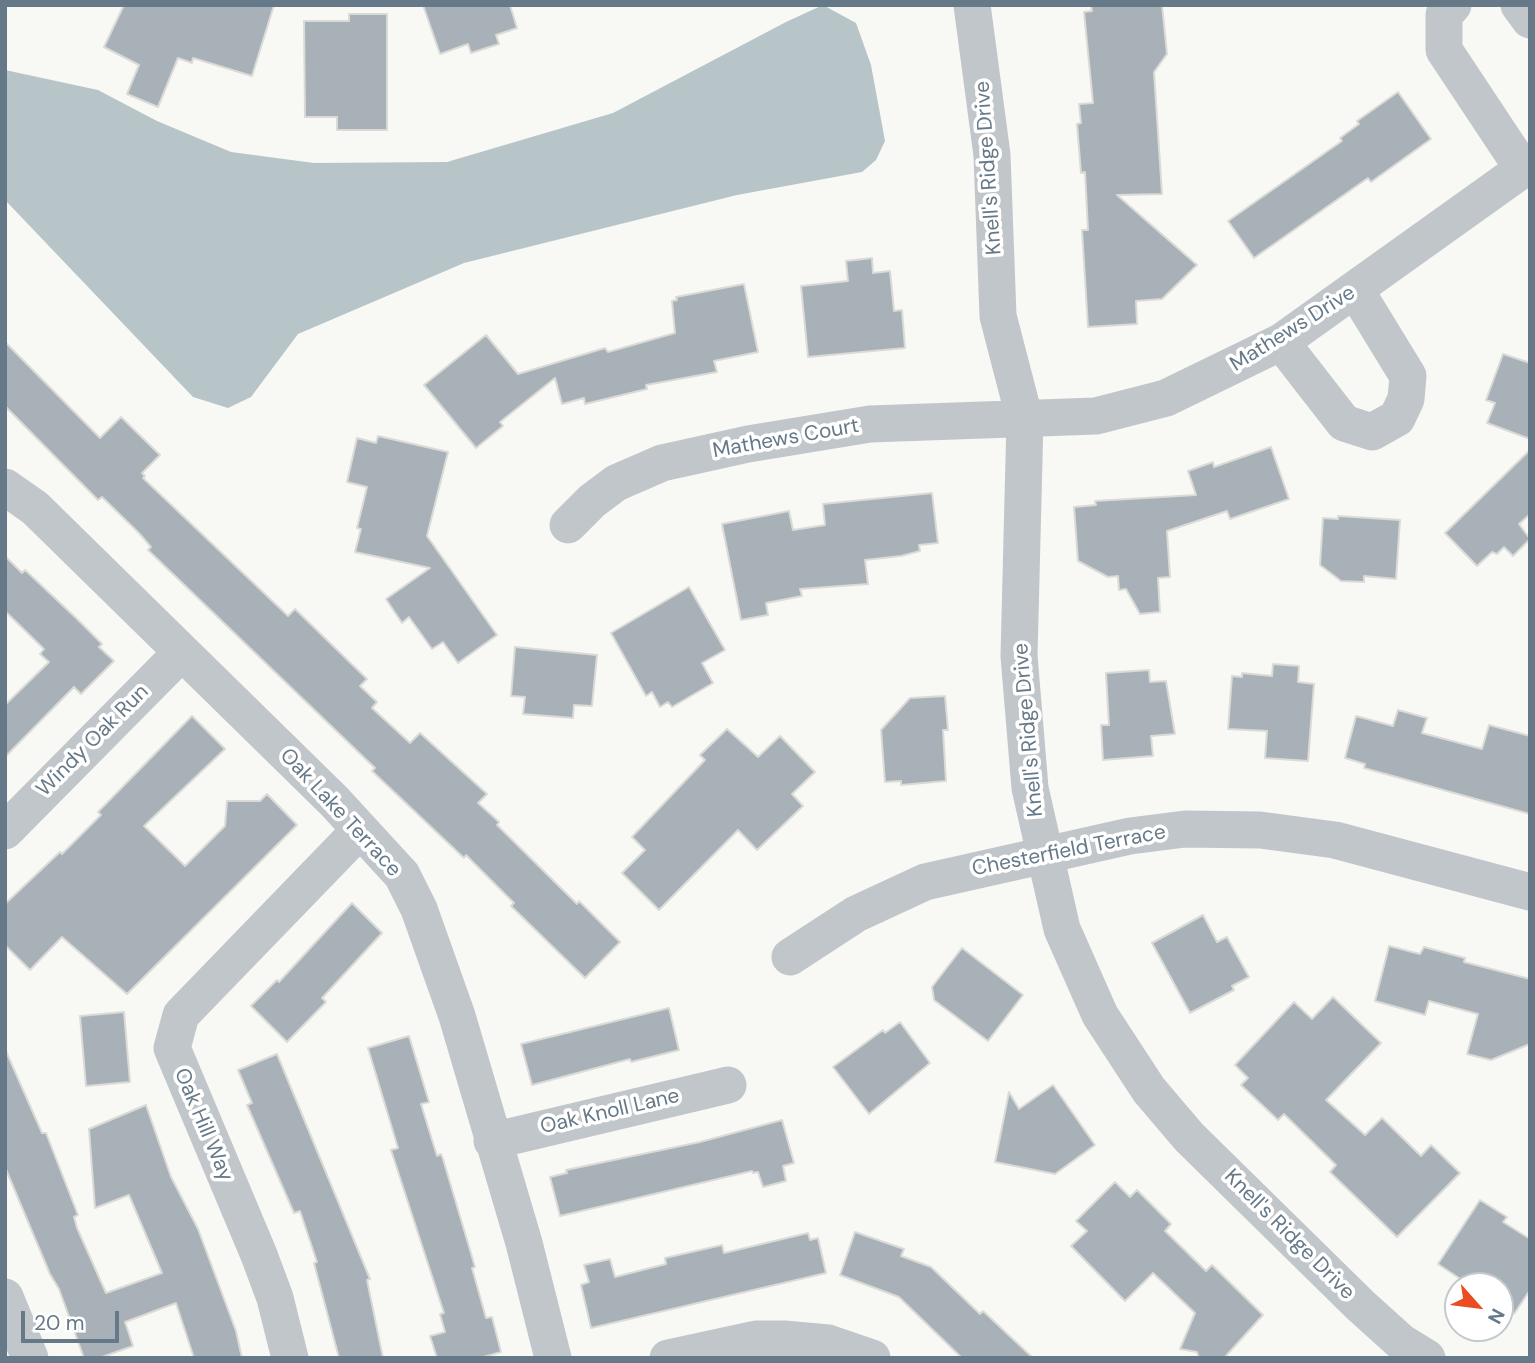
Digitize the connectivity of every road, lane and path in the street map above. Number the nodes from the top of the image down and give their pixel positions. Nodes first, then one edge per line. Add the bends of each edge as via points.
1 (972, 5) edge
2 (1453, 5) edge
3 (1519, 5) edge
4 (1530, 20) edge
5 (1526, 166) edge
6 (1356, 291) junction
7 (1281, 342) junction
8 (1025, 420) junction
9 (5, 487) edge
10 (568, 525) dead end
11 (181, 652) junction
12 (360, 830) junction
13 (5, 831) edge
14 (1043, 854) junction
15 (1530, 892) edge
16 (790, 957) dead end
17 (728, 1085) dead end
18 (492, 1141) junction
19 (5, 1297) edge
20 (30, 1358) edge
21 (290, 1358) edge
22 (553, 1358) edge
23 (668, 1358) edge
24 (871, 1358) edge
25 (1427, 1358) edge

1 - 8 street, Knell's Ridge Drive via 992,155 998,316
2 - 5 street via 1444,15 1444,50
3 - 4 street
5 - 6 street, Mathews Drive
6 - 7 street, Mathews Drive
6 - 7 street via 1408,376 1406,399 1397,418 1372,432 1344,423
7 - 8 street, Mathews Drive via 1166,398 1096,416
8 - 10 street, Mathews Court via 870,424 662,463 616,483
8 - 14 street, Knell's Ridge Drive via 1019,656 1030,788
9 - 11 street, Oak Lake Terrace via 35,508
11 - 12 street, Oak Lake Terrace
11 - 13 street, Windy Oak Run
12 - 18 street, Oak Lake Terrace via 401,876 419,909 457,1016
12 - 21 street, Oak Hill Way via 181,1015 172,1048 260,1255
14 - 15 street, Chesterfield Terrace via 1130,836 1261,830 1335,840
14 - 16 street, Chesterfield Terrace via 925,882 856,914
14 - 25 street, Knell's Ridge Drive via 1062,929 1100,1015 1149,1090 1189,1137 1360,1304 1401,1342
17 - 18 street, Oak Knoll Lane
18 - 22 street, Oak Lake Terrace
19 - 20 street
23 - 24 street via 770,1339 828,1343

